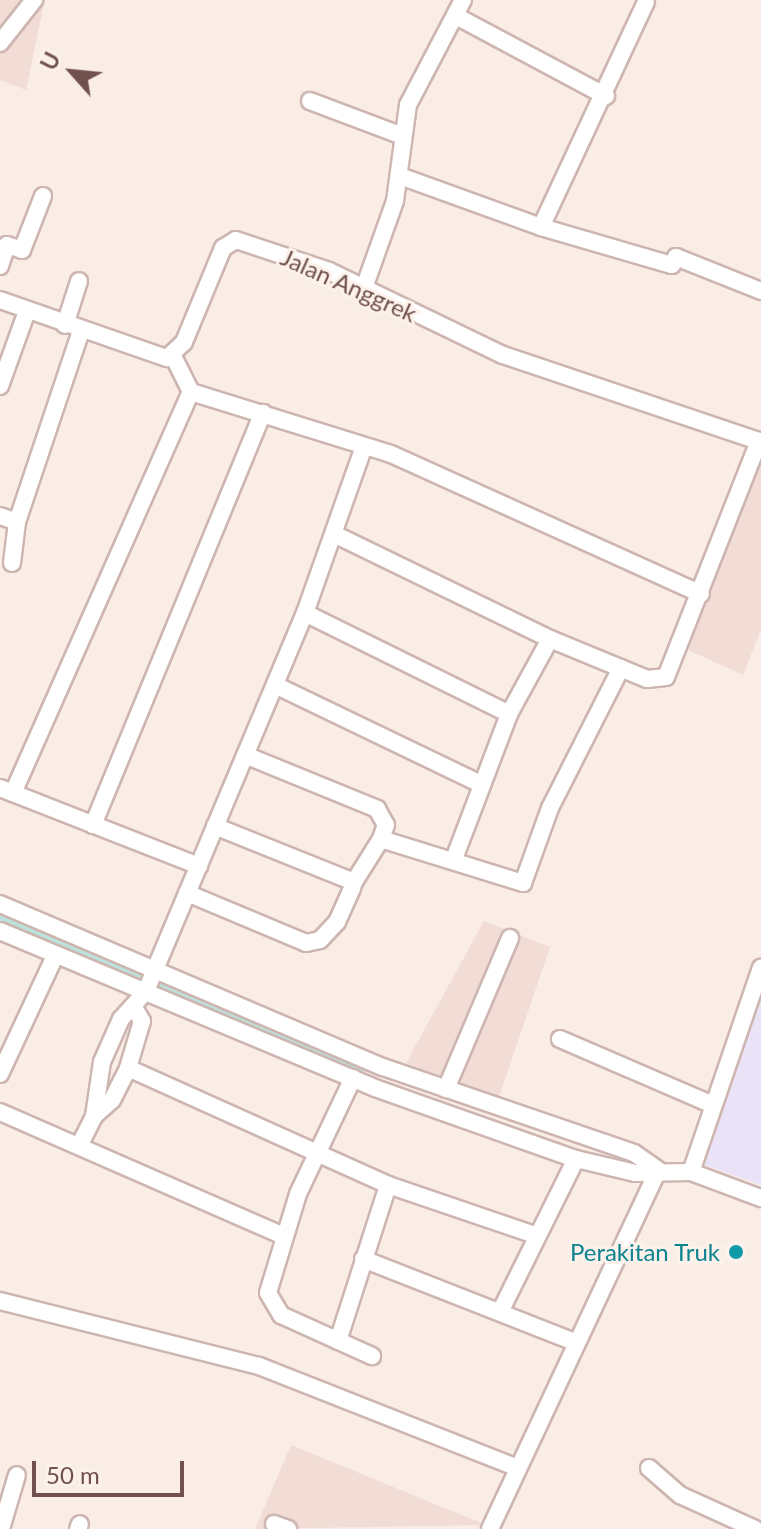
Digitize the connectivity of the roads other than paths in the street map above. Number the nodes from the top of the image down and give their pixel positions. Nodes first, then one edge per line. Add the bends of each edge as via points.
1 (34, 0) edge
2 (463, 0) edge
3 (646, 2) edge
4 (456, 16) junction
5 (0, 43) edge
6 (606, 96) junction
7 (310, 101) dead end
8 (400, 135) junction
9 (400, 176) junction
10 (43, 196) dead end
11 (541, 227) junction
12 (0, 266) edge
13 (79, 281) dead end
14 (364, 288) junction
15 (761, 291) edge
16 (0, 300) edge
17 (27, 311) junction
18 (73, 328) junction
19 (173, 356) junction
20 (0, 386) edge
21 (191, 392) junction
22 (263, 413) junction
23 (760, 441) edge
24 (363, 449) junction
25 (0, 516) edge
26 (17, 522) junction
27 (336, 535) junction
28 (12, 563) dead end
29 (701, 594) junction
30 (305, 613) junction
31 (550, 639) junction
32 (621, 668) junction
33 (275, 685) junction
34 (509, 714) junction
35 (245, 755) junction
36 (479, 783) junction
37 (6, 790) edge
38 (93, 825) junction
39 (215, 826) junction
40 (381, 839) junction
41 (454, 859) junction
42 (199, 866) junction
43 (354, 882) junction
44 (187, 893) junction
45 (0, 904) edge
46 (0, 931) edge
47 (510, 938) dead end
48 (56, 954) junction
49 (156, 966) junction
50 (761, 968) edge
51 (146, 991) junction
52 (136, 1011) junction
53 (560, 1039) dead end
54 (7, 1042) edge
55 (383, 1067) junction
56 (128, 1068) junction
57 (0, 1074) edge
58 (353, 1078) junction
59 (375, 1088) junction
60 (446, 1089) junction
61 (713, 1105) junction
62 (0, 1112) edge
63 (94, 1116) junction
64 (79, 1146) junction
65 (316, 1155) junction
66 (576, 1159) junction
67 (658, 1170) junction
68 (691, 1172) junction
69 (388, 1185) junction
70 (761, 1198) edge
71 (535, 1235) junction
72 (284, 1236) junction
73 (363, 1259) junction
74 (0, 1301) edge
75 (500, 1312) junction
76 (338, 1341) junction
77 (575, 1342) junction
78 (372, 1356) dead end
79 (516, 1467) junction
80 (649, 1468) dead end
81 (17, 1475) dead end
82 (1, 1529) edge
83 (490, 1529) edge
84 (755, 1529) edge

1 - 5 street
2 - 4 street
3 - 6 street
4 - 6 street
4 - 8 street via 431,49
6 - 11 street
7 - 8 street
8 - 9 street
9 - 11 street
9 - 14 street via 386,238
10 - 12 street via 22,250 7,245
11 - 15 street via 672,265 676,257
13 - 18 street
14 - 19 street, Jalan Anggrek via 265,247 229,242
14 - 23 street, Jalan Anggrek via 503,355
16 - 17 street
17 - 18 street
17 - 20 street
18 - 19 street via 153,356
18 - 26 street
19 - 21 street
21 - 22 street
21 - 37 street
22 - 24 street
22 - 38 street
23 - 29 street
24 - 27 street
24 - 29 street via 391,454
25 - 26 street
26 - 28 street
27 - 30 street
27 - 31 street
29 - 32 street via 666,677
30 - 33 street
30 - 34 street
31 - 32 street
31 - 34 street
32 - 41 street via 550,808 523,883
33 - 35 street
33 - 36 street
34 - 36 street
35 - 39 street
35 - 40 street via 377,809 386,825
36 - 41 street
37 - 38 street
38 - 42 street
39 - 42 street
39 - 43 street
40 - 41 street
40 - 43 street
42 - 44 street
43 - 44 street via 337,922 320,940 306,943
44 - 49 street
45 - 49 street
46 - 48 street
47 - 60 street
48 - 51 street
48 - 54 street
49 - 51 street
49 - 55 street
50 - 61 street
51 - 52 street
51 - 58 street
52 - 56 street via 142,1021
52 - 63 street via 121,1019 102,1062
53 - 61 street
54 - 57 street
55 - 59 street
55 - 60 street
56 - 63 street via 112,1100
56 - 65 street
58 - 59 street
58 - 65 street
59 - 66 street
60 - 67 street via 634,1153
61 - 68 street
62 - 64 street
63 - 64 street
64 - 72 street
65 - 69 street
65 - 72 street
66 - 67 street via 635,1173
66 - 71 street
67 - 68 street
67 - 77 street
68 - 70 street
69 - 71 street
69 - 73 street
71 - 75 street
72 - 76 street via 268,1293 272,1306
73 - 75 street
73 - 76 street
74 - 79 street via 259,1366
75 - 77 street
76 - 78 street
77 - 79 street
79 - 83 street
80 - 84 street via 680,1495
81 - 82 street

